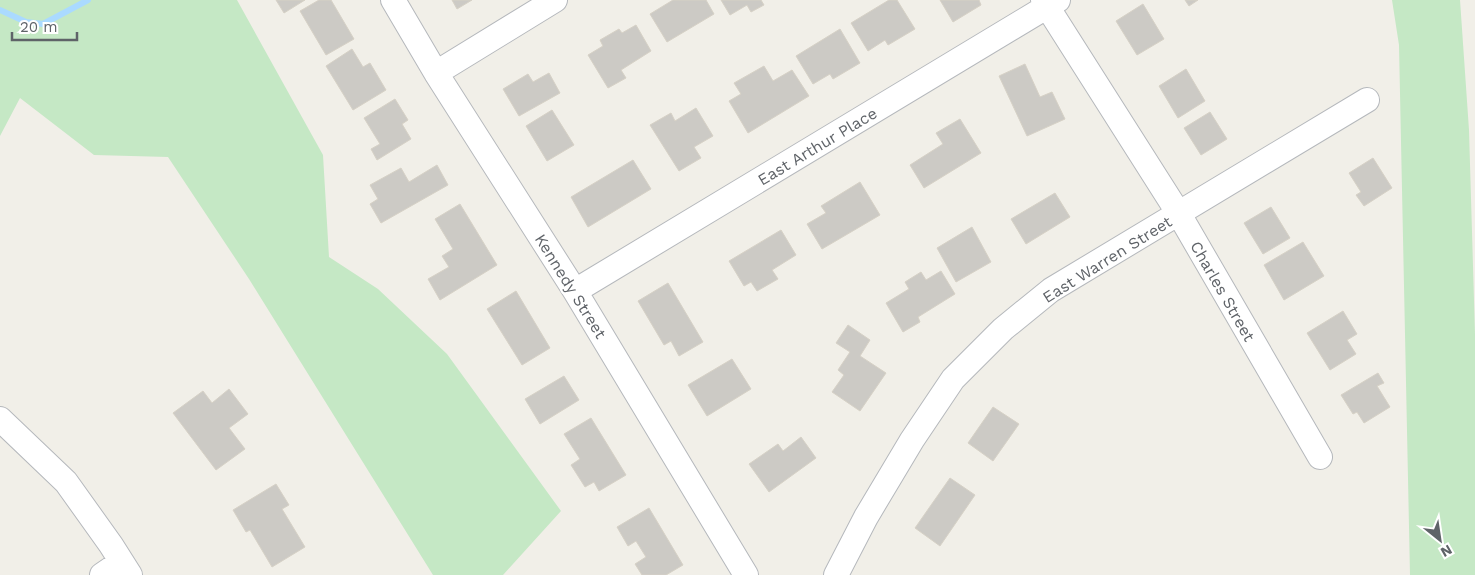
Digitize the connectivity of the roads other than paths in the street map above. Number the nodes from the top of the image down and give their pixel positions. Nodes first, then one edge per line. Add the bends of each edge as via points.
1 (393, 0) edge
2 (555, 0) edge
3 (1050, 2) edge
4 (436, 74) junction
5 (1367, 100) dead end
6 (1179, 214) junction
7 (575, 291) junction
8 (0, 419) edge
9 (1320, 457) dead end
10 (126, 568) edge
11 (102, 575) edge
12 (746, 575) edge
13 (836, 575) edge

1 - 4 street, Kennedy Street
2 - 4 street
3 - 6 street, Charles Street
3 - 7 street, East Arthur Place
4 - 7 street, Kennedy Street
5 - 6 street, East Warren Street
6 - 9 street, Charles Street
6 - 13 street, East Warren Street via 1052,290 1003,329 953,379 901,457
7 - 12 street, Kennedy Street
8 - 10 street via 66,482
10 - 11 street

